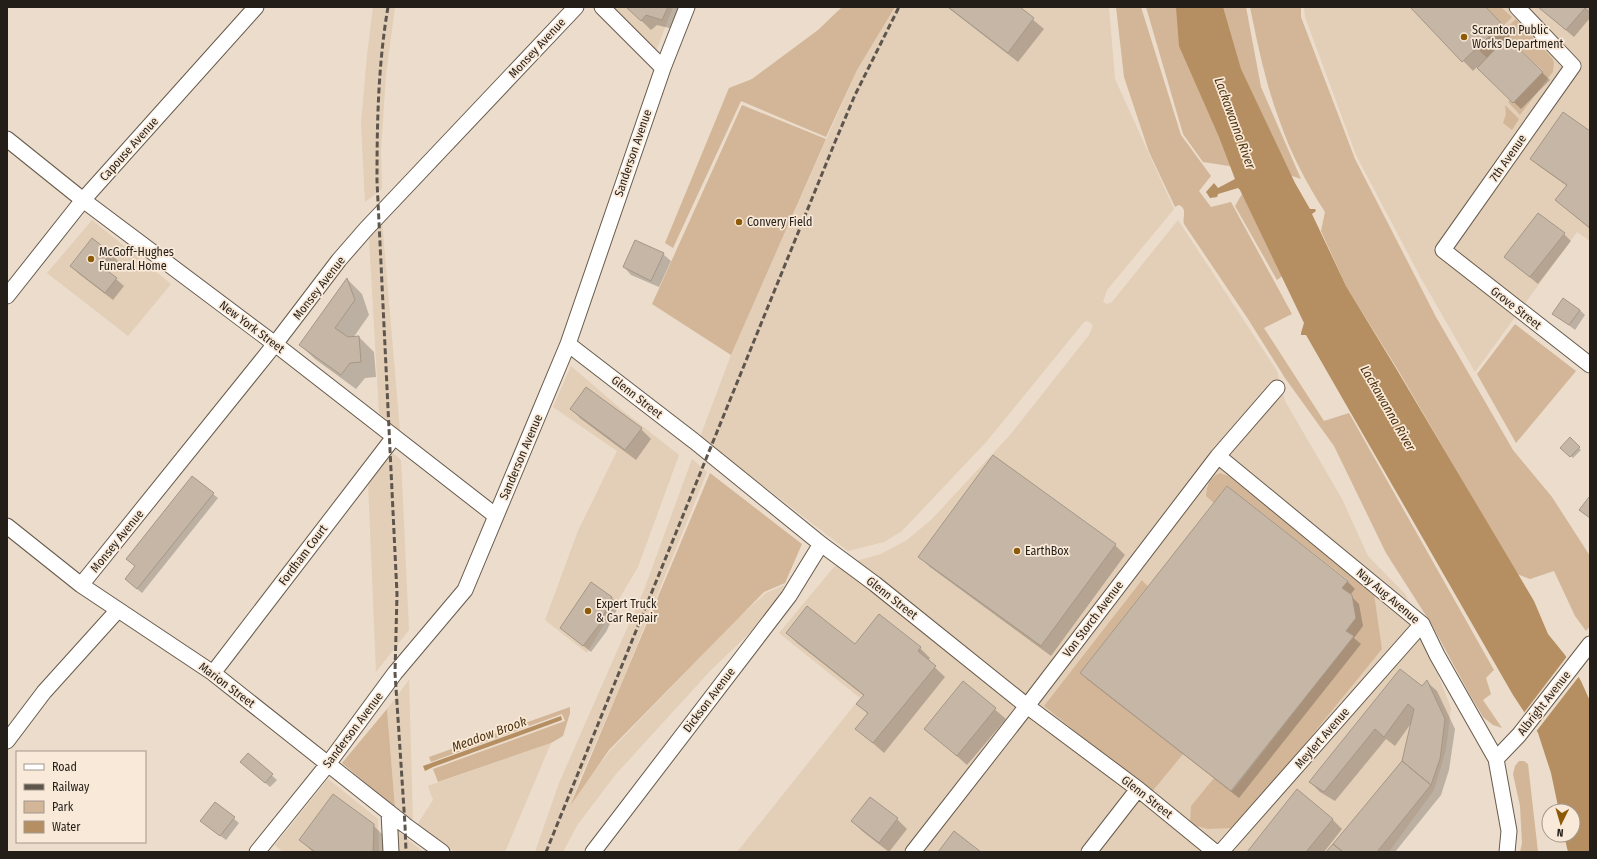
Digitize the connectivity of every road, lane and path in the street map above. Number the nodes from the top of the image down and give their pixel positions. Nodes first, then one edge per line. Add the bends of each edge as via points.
1 (256, 7) edge
2 (576, 7) edge
3 (602, 7) edge
4 (686, 7) edge
5 (1517, 7) edge
6 (663, 68) junction
7 (7, 140) edge
8 (83, 200) junction
9 (1443, 250) joint
10 (7, 296) edge
11 (275, 344) junction
12 (568, 344) junction
13 (1590, 365) edge
14 (1277, 388) dead end
15 (394, 437) junction
16 (1218, 456) junction
17 (496, 516) junction
18 (7, 526) edge
19 (821, 544) junction
20 (81, 585) junction
21 (118, 610) junction
22 (1422, 624) junction
23 (1590, 644) edge
24 (213, 673) junction
25 (1027, 706) junction
26 (7, 741) edge
27 (1496, 759) junction
28 (328, 764) junction
29 (1138, 788) junction
30 (389, 812) junction
31 (257, 852) edge
32 (391, 852) edge
33 (442, 852) edge
34 (593, 852) edge
35 (913, 852) edge
36 (1089, 852) edge
37 (1215, 852) edge
38 (1221, 852) edge
39 (1507, 852) edge

1 - 8 street, Capouse Avenue
2 - 11 street, Monsey Avenue via 366,229
3 - 6 street
4 - 6 street, Sanderson Avenue
5 - 9 street, 7th Avenue via 1573,66
6 - 12 street, Sanderson Avenue
7 - 8 street, New York Street
8 - 10 street, Capouse Avenue
8 - 11 street, New York Street
9 - 13 street, Grove Street
11 - 15 street, New York Street
11 - 20 street, Monsey Avenue
12 - 17 street, Sanderson Avenue
12 - 19 street, Glenn Street via 694,441
14 - 16 street, Von Storch Avenue
15 - 17 street, New York Street
15 - 24 street, Fordham Court
16 - 22 street, Nay Aug Avenue
16 - 25 street, Von Storch Avenue
17 - 28 street, Sanderson Avenue via 465,590 395,673
18 - 20 street, Marion Street
19 - 25 street, Glenn Street
19 - 34 street, Dickson Avenue via 789,596
20 - 21 street, Marion Street
21 - 24 street, Marion Street
21 - 26 street via 44,692
22 - 27 street, Nay Aug Avenue
22 - 38 street, Meylert Avenue
23 - 27 street, Albright Avenue via 1519,735
24 - 28 street, Marion Street
25 - 29 street, Glenn Street
25 - 35 street, Von Storch Avenue
27 - 39 street, Nay Aug Avenue via 1508,831
28 - 30 street, Marion Street
28 - 31 street, Sanderson Avenue
29 - 36 street
29 - 37 street, Glenn Street
30 - 32 street
30 - 33 street, Marion Street

